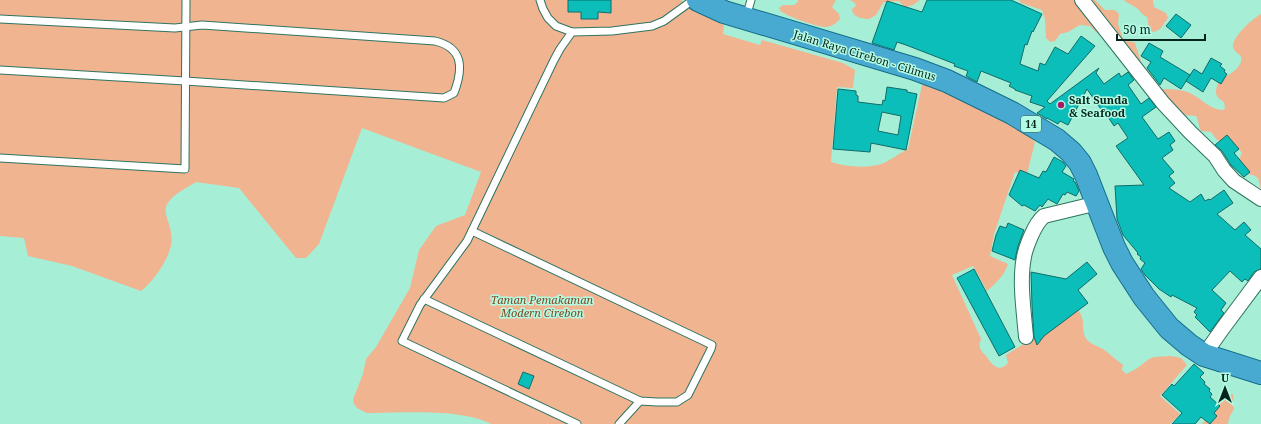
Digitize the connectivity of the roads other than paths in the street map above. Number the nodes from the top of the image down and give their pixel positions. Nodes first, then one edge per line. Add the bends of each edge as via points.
1 (186, 0) edge
2 (540, 0) edge
3 (693, 0) edge
4 (698, 0) edge
5 (1082, 0) edge
6 (748, 9) edge
7 (0, 19) edge
8 (186, 27) junction
9 (572, 32) junction
10 (0, 70) edge
11 (185, 81) junction
12 (0, 158) edge
13 (1261, 199) edge
14 (1098, 204) junction
15 (472, 231) junction
16 (1261, 277) edge
17 (424, 299) junction
18 (1026, 337) dead end
19 (1204, 356) junction
20 (1261, 373) edge
21 (640, 401) junction
22 (577, 424) edge
23 (619, 424) edge

1 - 8 lane
2 - 9 lane via 548,18 556,26
3 - 9 lane via 664,21 652,26
4 - 6 highway, Jalan Raya Cirebon - Cilimus / 14 via 724,12
5 - 13 street via 1163,103 1215,156 1234,181
6 - 14 highway, Jalan Raya Cirebon - Cilimus / 14 via 947,81 1039,128 1057,140 1080,163
7 - 8 lane
8 - 11 lane
8 - 11 lane via 435,41 452,48 460,70 454,93 444,98
9 - 15 lane via 554,60
10 - 11 lane
11 - 12 lane via 185,169
14 - 18 street via 1044,216 1033,230 1022,270
14 - 19 highway, Jalan Raya Cirebon - Cilimus / 14 via 1117,252 1144,297 1169,328
15 - 17 lane via 467,242
15 - 21 lane via 712,345 688,396 677,402
16 - 19 street
17 - 21 lane
17 - 22 lane via 402,341
19 - 20 highway, Jalan Raya Cirebon - Cilimus / 14
21 - 23 lane

